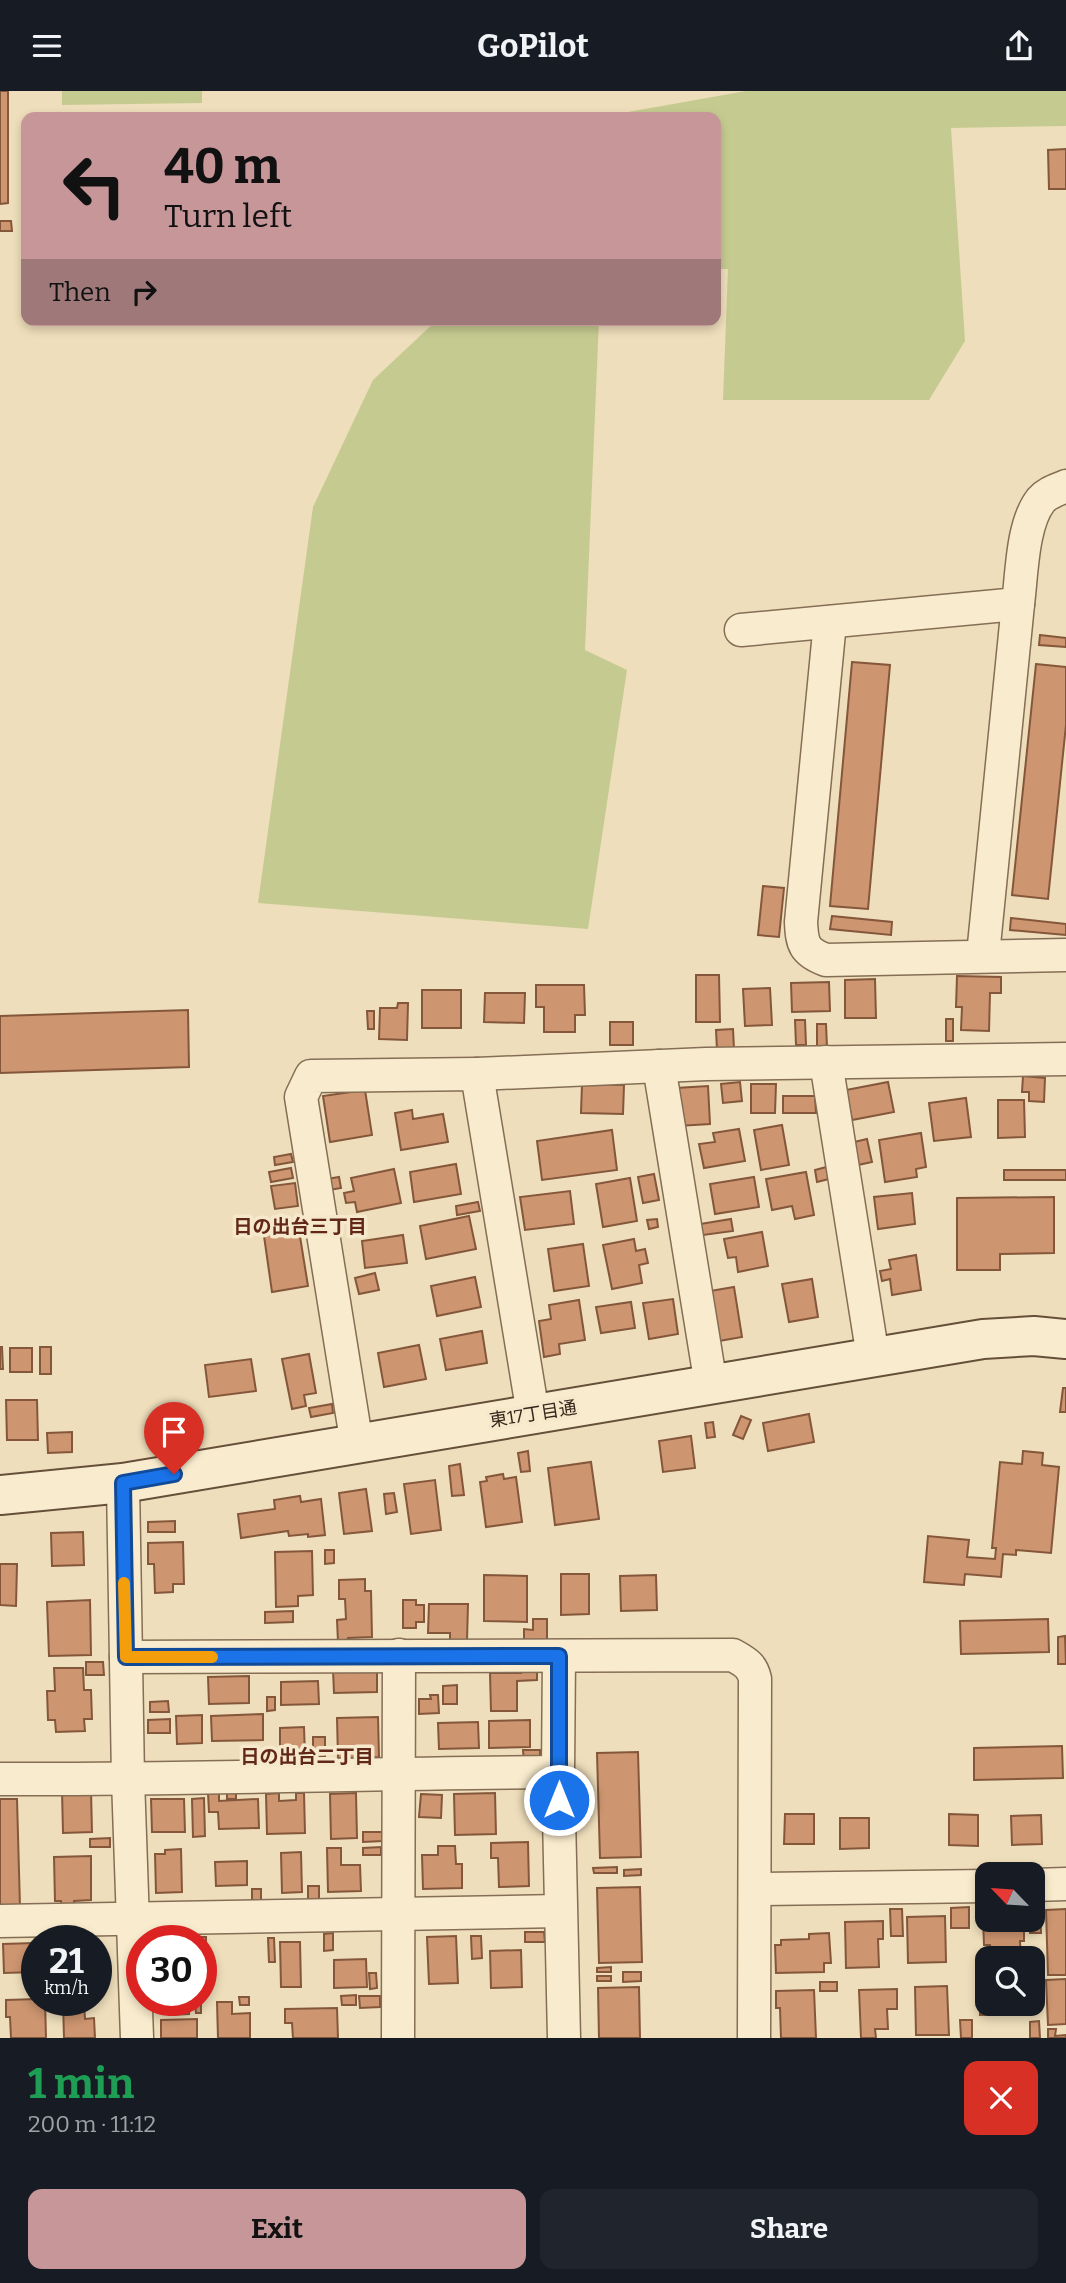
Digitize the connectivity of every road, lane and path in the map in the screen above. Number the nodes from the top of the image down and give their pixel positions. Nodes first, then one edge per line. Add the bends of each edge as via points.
1 (1066, 486) edge
2 (1018, 604) junction
3 (830, 622) junction
4 (741, 630) dead end
5 (983, 955) junction
6 (1066, 955) edge
7 (1066, 1059) edge
8 (826, 1062) junction
9 (659, 1066) junction
10 (477, 1074) junction
11 (1066, 1339) edge
12 (873, 1357) junction
13 (711, 1385) junction
14 (533, 1414) junction
15 (357, 1445) junction
16 (123, 1483) junction
17 (0, 1495) edge
18 (399, 1655) junction
19 (559, 1656) junction
20 (126, 1657) junction
21 (558, 1772) junction
22 (399, 1773) junction
23 (0, 1779) edge
24 (128, 1779) junction
25 (1066, 1884) edge
26 (1045, 1885) edge
27 (975, 1886) edge
28 (755, 1889) junction
29 (560, 1911) junction
30 (399, 1913) junction
31 (132, 1920) junction
32 (0, 1921) edge
33 (137, 2038) edge
34 (398, 2038) edge
35 (564, 2038) edge
36 (754, 2038) edge

1 - 2 street via 1041,500 1029,524
2 - 3 street
2 - 5 street
3 - 4 street
3 - 5 street via 800,922 802,941 811,955 825,960
5 - 6 street
7 - 8 street
8 - 9 street
8 - 12 street
9 - 10 street
9 - 13 street
10 - 14 street
10 - 15 street via 311,1076 301,1097
11 - 12 street, 東17丁目通 via 983,1339
12 - 13 street, 東17丁目通
13 - 14 street, 東17丁目通
14 - 15 street, 東17丁目通
15 - 16 street, 東17丁目通
16 - 17 street, 東17丁目通
16 - 20 street
18 - 19 street
18 - 20 street
18 - 22 street
19 - 21 street
19 - 28 street via 733,1655 752,1668
20 - 24 street
21 - 22 street
21 - 29 street
22 - 24 street
22 - 30 street
23 - 24 street
24 - 31 street
25 - 26 street
27 - 28 street
28 - 36 street
29 - 30 street
29 - 35 street
30 - 31 street
30 - 34 street
31 - 32 street
31 - 33 street

